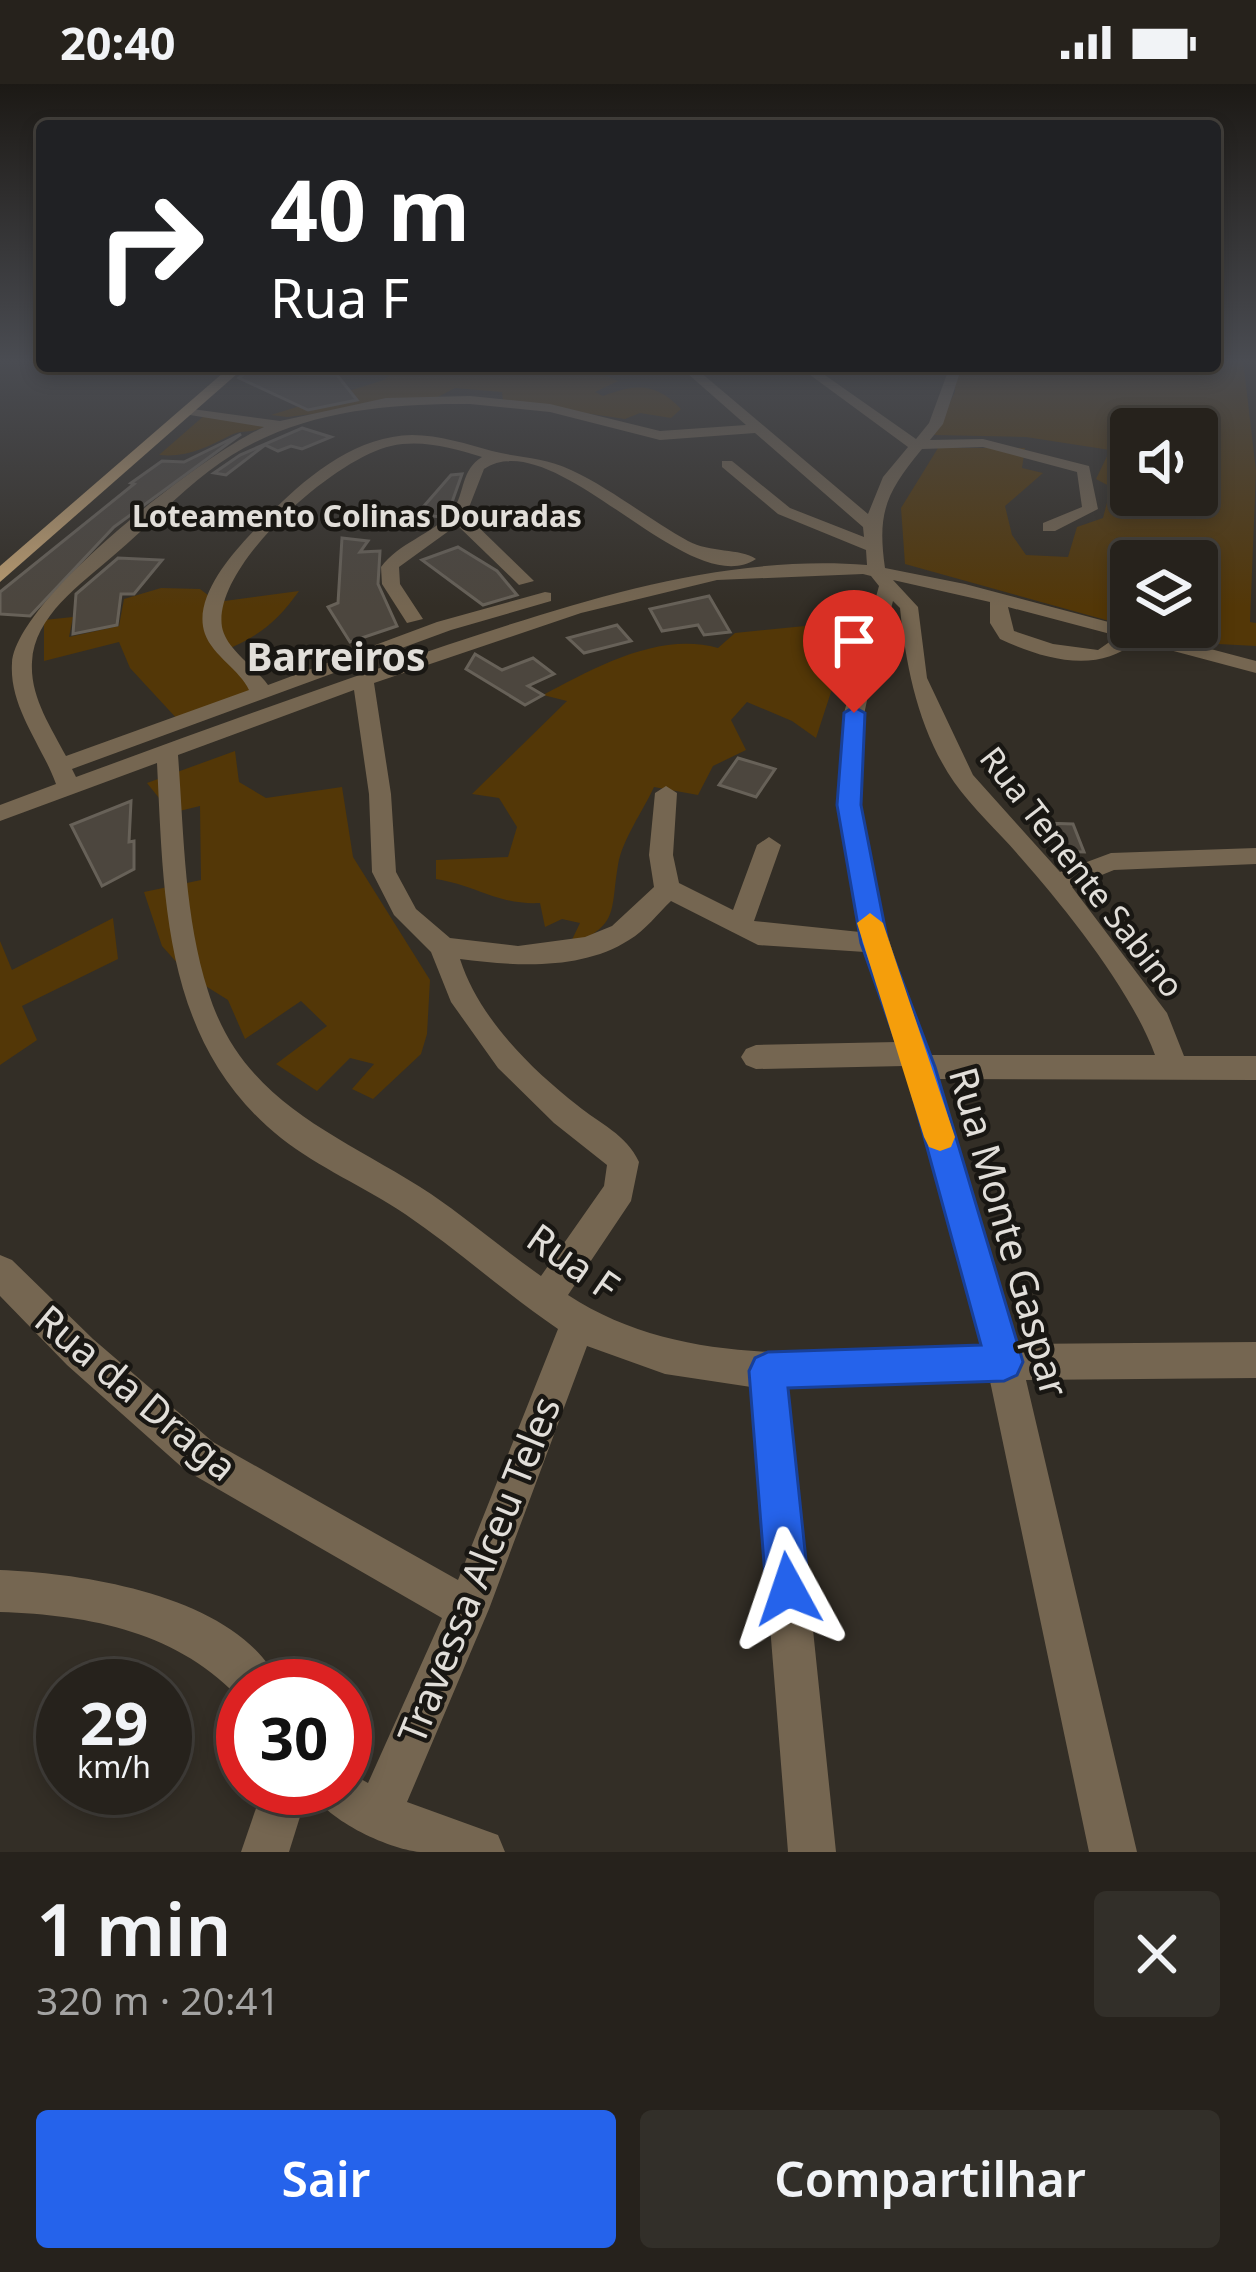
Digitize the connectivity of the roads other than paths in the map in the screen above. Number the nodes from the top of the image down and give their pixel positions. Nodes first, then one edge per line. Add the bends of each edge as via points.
1 (154, 443) edge
2 (247, 443) edge
3 (409, 443) edge
4 (445, 443) edge
5 (772, 443) edge
6 (911, 443) edge
7 (917, 443) edge
8 (915, 445) junction
9 (500, 458) junction
10 (727, 464) dead end
11 (457, 516) junction
12 (872, 525) junction
13 (1049, 527) dead end
14 (878, 568) junction
15 (805, 569) junction
16 (0, 576) edge
17 (524, 581) dead end
18 (545, 597) dead end
19 (998, 599) junction
20 (414, 619) dead end
21 (1110, 629) edge
22 (1113, 648) edge
23 (1182, 648) edge
24 (1256, 667) edge
25 (363, 680) junction
26 (254, 697) junction
27 (167, 751) junction
28 (62, 766) junction
29 (68, 788) junction
30 (666, 793) dead end
31 (0, 813) edge
32 (769, 845) dead end
33 (1256, 856) edge
34 (1055, 884) junction
35 (668, 892) junction
36 (740, 926) junction
37 (434, 940) junction
38 (874, 943) junction
39 (756, 1057) dead end
40 (917, 1060) junction
41 (1256, 1068) edge
42 (1175, 1070) junction
43 (0, 1272) edge
44 (562, 1311) junction
45 (1256, 1360) edge
46 (1004, 1362) junction
47 (768, 1371) junction
48 (0, 1591) edge
49 (468, 1609) junction
50 (234, 1659) edge
51 (372, 1811) edge
52 (277, 1815) edge
53 (378, 1815) junction
54 (265, 1852) edge
55 (481, 1852) edge
56 (812, 1852) edge
57 (1113, 1852) edge

1 - 16 main road
2 - 28 street via 206,466 39,620 22,681
3 - 26 street via 371,446 319,476 261,531 225,581 211,616 214,637 260,688
4 - 9 street
5 - 12 street
6 - 8 street
7 - 8 street
8 - 12 street
8 - 13 street via 983,443 1084,469 1090,509
9 - 11 street via 475,471
9 - 15 street via 578,479 698,553
10 - 14 street via 784,511
11 - 17 street
11 - 20 street via 390,567 391,584
12 - 14 street, Rua Monte Gaspar
14 - 15 street
14 - 19 street
14 - 34 street, Rua Tenente Sabino via 909,607 917,678 952,760
14 - 38 street, Rua Monte Gaspar via 854,713 849,805
15 - 25 street via 638,591
18 - 26 street
19 - 21 street
19 - 22 street via 1006,635 1102,656
23 - 24 street
25 - 27 street
25 - 37 street via 384,872 406,915
26 - 28 street
27 - 29 street
27 - 44 street, Rua F via 175,918 206,1029 230,1069 282,1121 394,1188
28 - 29 street
29 - 31 street
30 - 35 street via 661,855
32 - 36 street
33 - 34 street via 1111,862
34 - 42 street, Rua Tenente Sabino via 1157,1021
35 - 36 street via 688,894
35 - 37 street via 621,933 588,947 518,956
36 - 38 street via 770,937
37 - 44 street, Travessa Alceu Teles via 488,1031 543,1094 623,1162 620,1190
38 - 40 street, Rua Monte Gaspar
39 - 40 street
40 - 42 street
40 - 46 street, Rua Monte Gaspar
41 - 42 street
43 - 49 street, Rua da Draga via 199,1456
44 - 47 street, Rua F via 623,1344
44 - 49 street, Travessa Alceu Teles
45 - 46 street, Rua F
46 - 47 street, Rua F
46 - 57 street, Rua Monte Gaspar
47 - 56 street
48 - 50 street via 43,1591 144,1613
49 - 53 street, Travessa Alceu Teles
51 - 53 street
52 - 54 street
53 - 55 street

